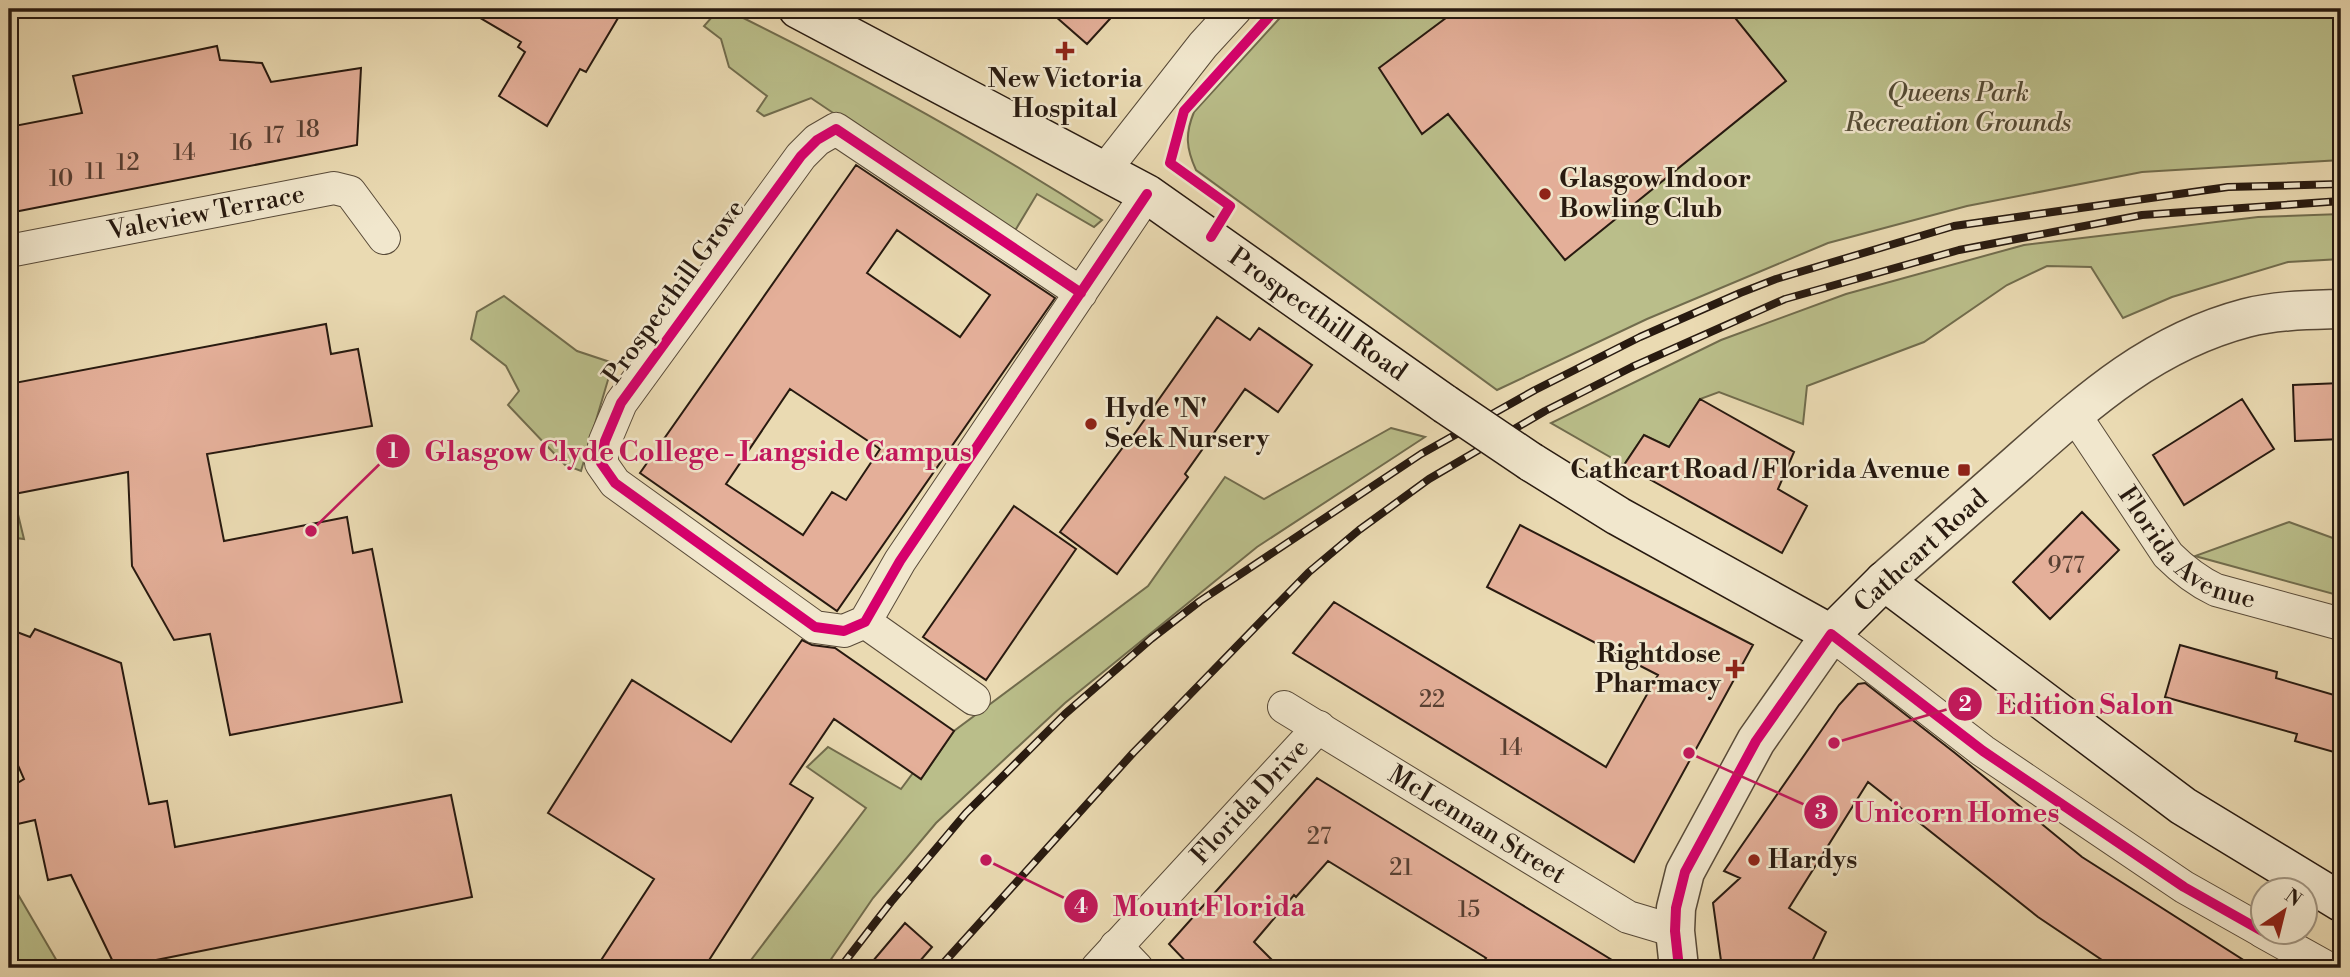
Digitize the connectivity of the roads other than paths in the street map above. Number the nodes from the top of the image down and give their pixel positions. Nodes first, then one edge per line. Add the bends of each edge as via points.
1 (798, 9) edge
2 (1236, 9) edge
3 (1105, 170) junction
4 (1147, 194) junction
5 (384, 237) dead end
6 (9, 251) edge
7 (1081, 293) junction
8 (2341, 309) edge
9 (2074, 414) junction
10 (1884, 581) junction
11 (865, 622) junction
12 (2341, 624) edge
13 (1831, 634) junction
14 (974, 699) dead end
15 (1284, 707) dead end
16 (1319, 727) junction
17 (2341, 902) edge
18 (2248, 923) edge
19 (2289, 946) edge
20 (1677, 950) edge
21 (1117, 961) edge
22 (2328, 968) edge

1 - 3 main road, Prospecthill Road
2 - 3 street
3 - 4 main road, Prospecthill Road
4 - 7 street
4 - 13 main road, Prospecthill Road, bridge via 1531,462 1618,516
5 - 6 street, Valeview Terrace via 350,192 334,188
7 - 11 street via 900,561
7 - 11 street, Prospecthill Grove via 836,129 801,156 621,403 601,463 615,483 814,627 844,631
8 - 9 main road, Cathcart Road via 2247,318 2202,333 2157,353
9 - 10 main road, Cathcart Road
9 - 12 street, Florida Avenue via 2168,555 2183,570 2216,590
10 - 13 main road, Cathcart Road
10 - 17 main road via 2183,806
11 - 14 street
13 - 18 street via 1983,751 2184,887
13 - 20 main road, Cathcart Road via 1756,741 1685,872 1676,908
15 - 16 street, McLennan Street
16 - 20 street, McLennan Street
16 - 21 street, Florida Drive
19 - 22 street

